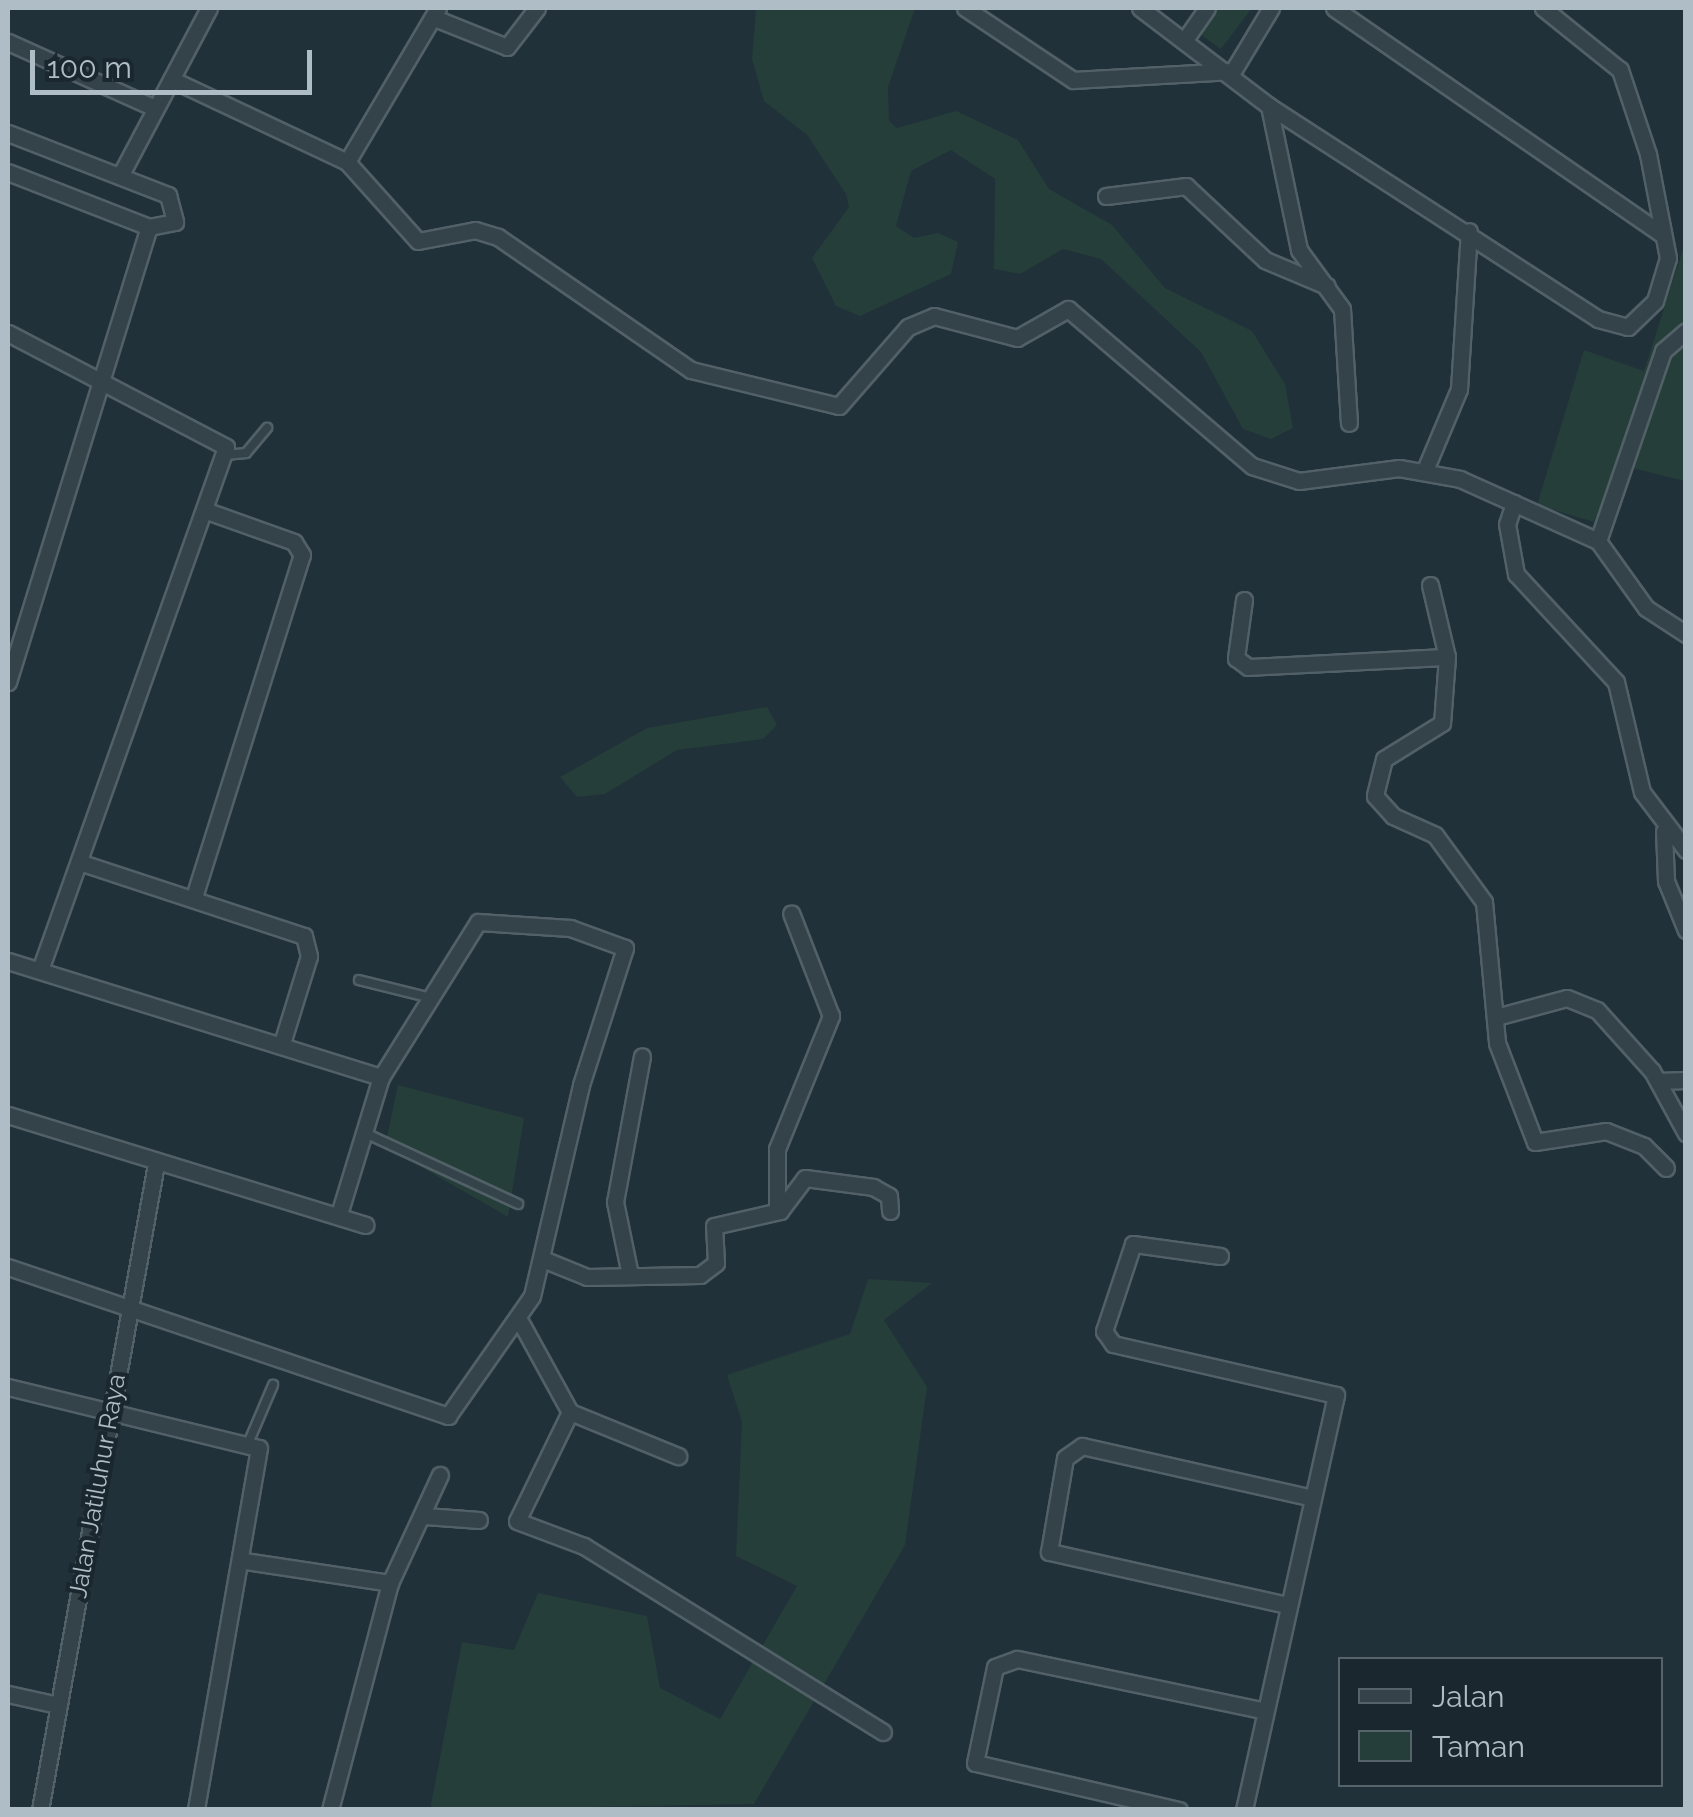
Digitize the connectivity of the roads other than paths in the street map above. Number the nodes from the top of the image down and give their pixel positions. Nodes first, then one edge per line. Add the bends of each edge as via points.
1 (209, 8) edge
2 (536, 8) edge
3 (965, 8) edge
4 (1140, 8) edge
5 (1208, 8) edge
6 (1271, 8) edge
7 (1334, 8) edge
8 (1543, 8) edge
9 (438, 13) edge
10 (1184, 41) junction
11 (8, 42) edge
12 (1232, 71) junction
13 (173, 80) junction
14 (1269, 106) junction
15 (155, 108) junction
16 (8, 133) edge
17 (347, 162) junction
18 (8, 172) edge
19 (120, 176) junction
20 (1106, 196) dead end
21 (149, 227) junction
22 (1469, 231) junction
23 (1662, 234) junction
24 (1331, 287) junction
25 (1686, 331) edge
26 (8, 332) edge
27 (106, 379) junction
28 (1349, 423) dead end
29 (267, 428) dead end
30 (226, 455) junction
31 (1425, 470) junction
32 (1514, 502) junction
33 (206, 511) junction
34 (1598, 540) junction
35 (1430, 586) dead end
36 (1244, 600) dead end
37 (1686, 634) edge
38 (1447, 657) junction
39 (8, 682) edge
40 (1664, 830) junction
41 (1686, 850) edge
42 (79, 862) junction
43 (194, 897) junction
44 (791, 913) dead end
45 (1686, 930) edge
46 (8, 961) edge
47 (40, 970) junction
48 (359, 980) dead end
49 (431, 998) junction
50 (1496, 1017) junction
51 (282, 1042) junction
52 (642, 1056) dead end
53 (382, 1077) junction
54 (1658, 1080) junction
55 (1686, 1080) edge
56 (8, 1115) edge
57 (361, 1132) junction
58 (1686, 1133) edge
59 (156, 1164) junction
60 (1666, 1168) dead end
61 (518, 1204) dead end
62 (777, 1211) junction
63 (890, 1211) dead end
64 (339, 1214) junction
65 (366, 1225) dead end
66 (1220, 1256) dead end
67 (545, 1260) junction
68 (8, 1267) edge
69 (630, 1275) junction
70 (126, 1305) junction
71 (521, 1323) junction
72 (273, 1385) dead end
73 (8, 1387) edge
74 (112, 1405) junction
75 (570, 1412) junction
76 (250, 1439) junction
77 (678, 1456) dead end
78 (440, 1475) dead end
79 (1312, 1498) junction
80 (425, 1516) junction
81 (479, 1520) dead end
82 (245, 1561) junction
83 (390, 1583) junction
84 (1287, 1605) junction
85 (8, 1694) edge
86 (58, 1705) junction
87 (1266, 1711) junction
88 (883, 1732) dead end
89 (40, 1810) edge
90 (196, 1810) edge
91 (330, 1810) edge
92 (1179, 1810) edge
93 (1244, 1810) edge

1 - 13 street
2 - 9 street via 507,47
3 - 12 street via 1073,80
4 - 10 street
5 - 10 street
6 - 12 street
7 - 23 street
8 - 23 street via 1627,81
9 - 17 street
10 - 12 street
11 - 15 street
12 - 14 street
13 - 15 street
13 - 17 street
14 - 22 street
14 - 24 street via 1299,250
15 - 19 street
16 - 19 street
17 - 31 street via 418,242 486,232 643,345 741,386 839,406 897,335 934,316 1017,338 1068,309 1184,414 1271,475
18 - 21 street
19 - 21 street via 173,200 170,230
20 - 24 street via 1186,186 1265,260
21 - 27 street
22 - 23 street via 1623,328 1661,289
22 - 31 street via 1459,389
24 - 28 street via 1347,340
25 - 34 street via 1663,351
26 - 27 street
27 - 30 street via 218,437
27 - 39 street
29 - 30 lane via 246,453
30 - 33 street
31 - 32 street
32 - 34 street
32 - 40 street via 1507,524 1516,574 1616,682 1642,792
33 - 42 street
33 - 43 street via 294,542 302,555
34 - 37 street via 1646,608
35 - 38 street
36 - 38 street via 1236,658 1248,667
38 - 50 street via 1440,728 1384,759 1375,796 1393,816 1434,835 1484,902
40 - 41 street
40 - 45 street via 1666,881
42 - 43 street
42 - 47 street
43 - 51 street via 308,941
44 - 62 street via 832,1016 778,1148
46 - 47 street
47 - 51 street
48 - 49 lane
49 - 53 street
49 - 67 street via 478,922 570,928 625,948 577,1099
50 - 54 street via 1579,1002 1615,1026
50 - 60 street via 1509,1084 1535,1142 1606,1131
51 - 53 street
52 - 69 street via 614,1202
53 - 57 street
54 - 55 street
54 - 58 street
56 - 59 street
57 - 61 lane
57 - 64 street
59 - 64 street
59 - 70 street, Jalan Jatiluhur Raya
62 - 63 street via 805,1178 872,1187 889,1196
62 - 69 street via 714,1226 710,1270
64 - 65 street
66 - 79 street via 1133,1244 1104,1337 1334,1392
67 - 69 street via 587,1276
67 - 71 street
68 - 70 street
70 - 71 street via 442,1416
70 - 74 street, Jalan Jatiluhur Raya
71 - 75 street
72 - 76 lane
73 - 74 street
74 - 76 street
74 - 86 street, Jalan Jatiluhur Raya
75 - 77 street
75 - 88 street via 517,1521 584,1546
76 - 82 street via 261,1454
78 - 80 street
79 - 84 street
79 - 84 street via 1082,1446 1065,1458 1047,1550
80 - 81 street
80 - 83 street
82 - 83 street
82 - 90 street
83 - 91 street
84 - 87 street
85 - 86 street
86 - 89 street, Jalan Jatiluhur Raya
87 - 92 street via 1016,1659 995,1667 975,1764
87 - 93 street

